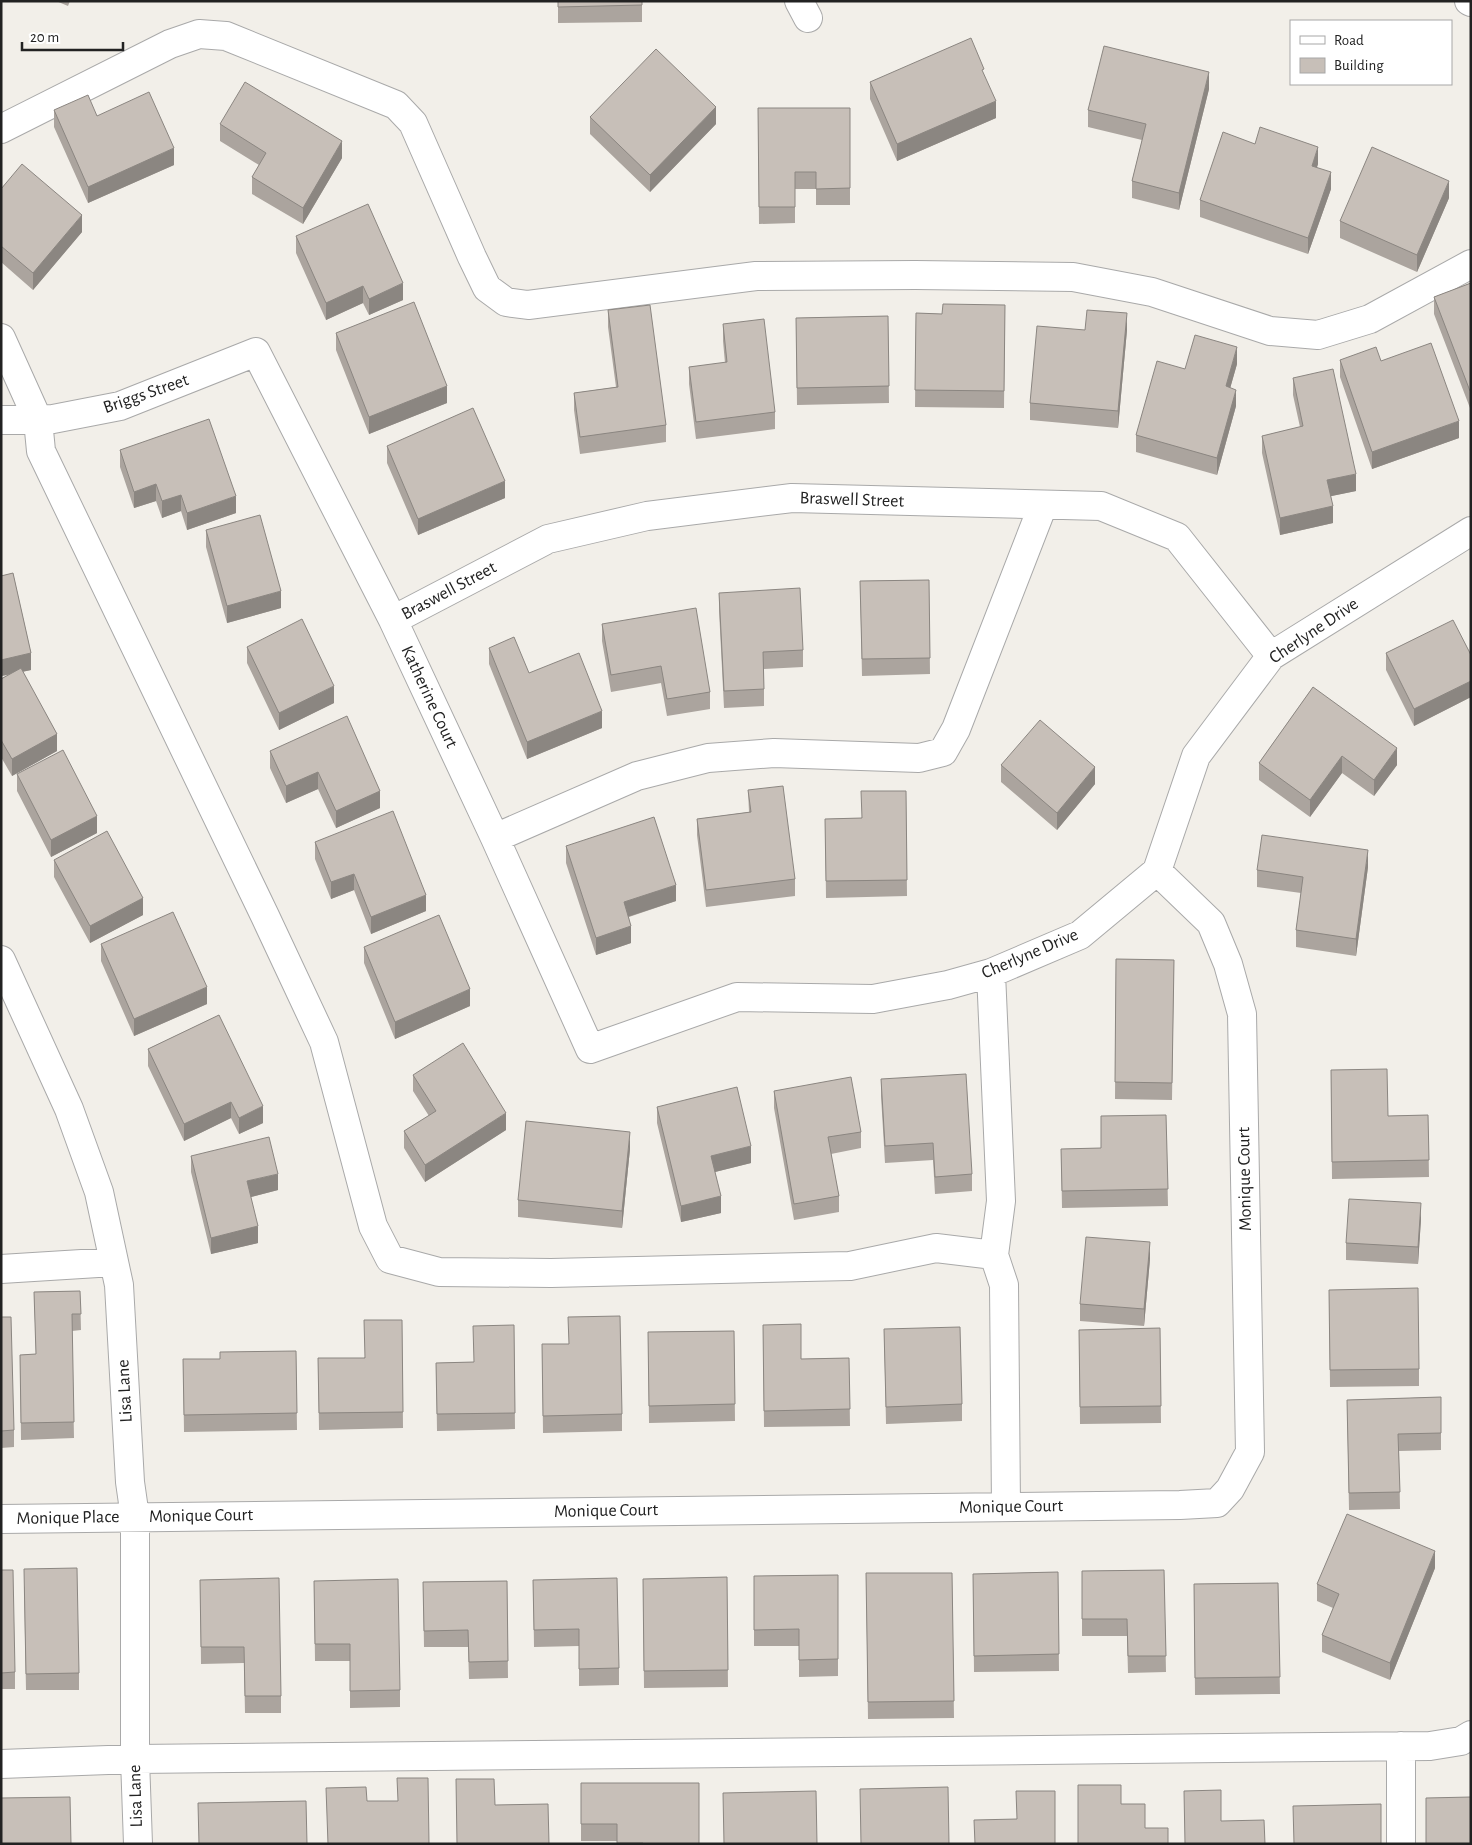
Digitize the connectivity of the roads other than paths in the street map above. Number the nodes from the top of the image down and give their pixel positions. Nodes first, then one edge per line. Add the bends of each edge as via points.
1 (1, 129) edge
2 (1471, 264) edge
3 (1, 338) edge
4 (256, 352) joint
5 (1, 420) edge
6 (38, 420) junction
7 (1043, 505) junction
8 (1471, 531) edge
9 (393, 620) junction
10 (1271, 656) junction
11 (495, 838) junction
12 (1157, 871) junction
13 (1, 960) edge
14 (991, 973) junction
15 (11, 1004) edge
16 (590, 1049) joint
17 (994, 1256) junction
18 (114, 1262) junction
19 (1, 1269) edge
20 (1006, 1507) junction
21 (135, 1517) junction
22 (1, 1519) edge
23 (1471, 1735) edge
24 (1401, 1746) junction
25 (135, 1760) junction
26 (1, 1764) edge
27 (138, 1844) edge
28 (1401, 1844) edge

1 - 2 street via 170,44 199,34 226,36 396,105 413,123 487,288 506,302 528,305 756,276 915,274 1073,277 1152,292 1270,331 1318,335 1370,319
3 - 6 street
4 - 6 street, Briggs Street via 120,406 53,420
4 - 9 street, Katherine Court
5 - 6 street, Briggs Street
6 - 17 street via 41,451 324,1042 373,1226 390,1259 439,1272 551,1273 850,1266 936,1248
7 - 9 street, Braswell Street via 792,498 646,516 548,539
7 - 10 street, Braswell Street via 1101,506 1177,537
7 - 11 street via 956,729 943,752 919,758 774,753 708,758 637,776
8 - 10 street, Cherlyne Drive
9 - 11 street, Katherine Court
10 - 12 street, Cherlyne Drive via 1196,756
11 - 16 street, Katherine Court
12 - 14 street, Cherlyne Drive via 1080,935
12 - 20 street, Monique Court via 1210,923 1228,964 1242,1014 1250,1452 1230,1489 1217,1503
13 - 15 street, Lisa Lane
14 - 16 street, Cherlyne Drive via 873,999 737,997
14 - 17 street via 1001,1201
15 - 18 street, Lisa Lane via 68,1109 99,1192
17 - 20 street via 1004,1285
18 - 19 street
18 - 21 street, Lisa Lane via 119,1284 130,1482
20 - 21 street, Monique Court
21 - 22 street, Monique Place
21 - 25 street, Lisa Lane
23 - 24 street via 1446,1744
24 - 25 street
24 - 28 street
25 - 26 street
25 - 27 street, Lisa Lane

